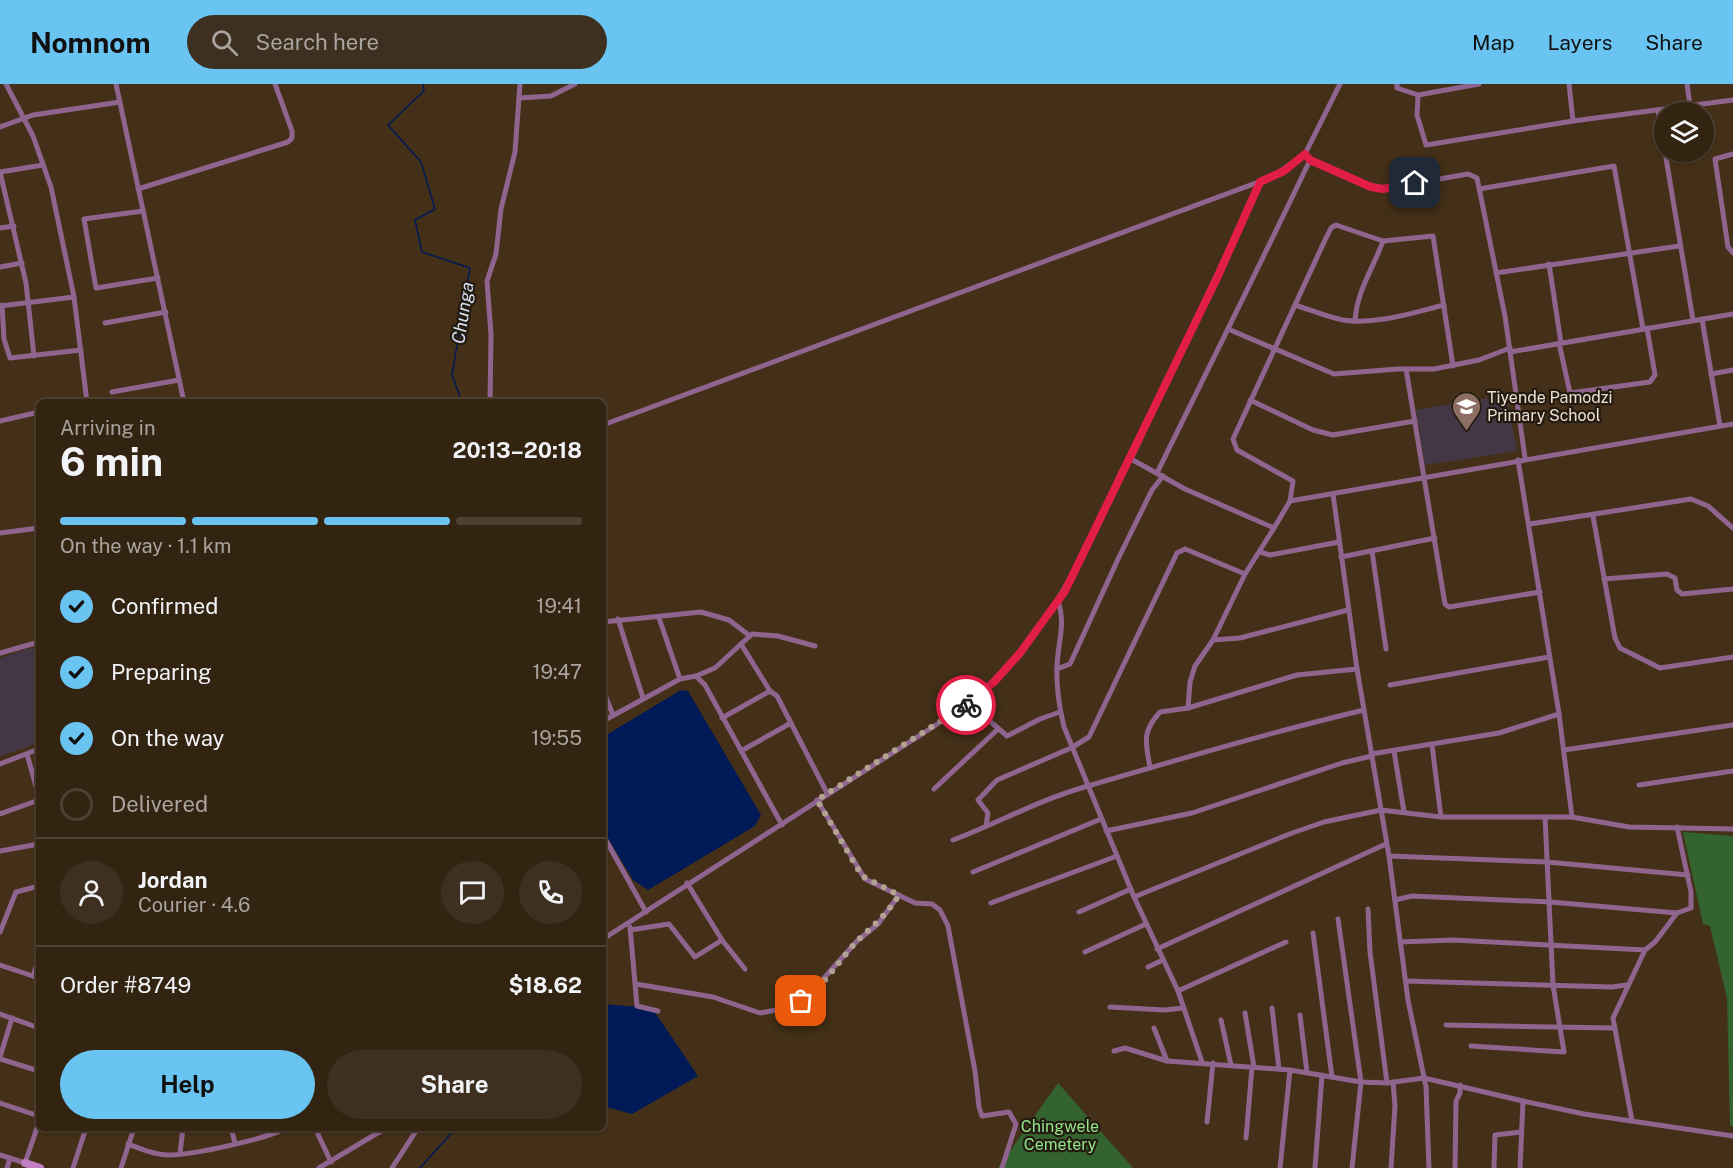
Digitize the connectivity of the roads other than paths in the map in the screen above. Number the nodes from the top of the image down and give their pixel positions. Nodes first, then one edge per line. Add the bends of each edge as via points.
1 (6, 84) edge
2 (116, 84) edge
3 (275, 84) edge
4 (519, 84) edge
5 (575, 84) edge
6 (1340, 84) edge
7 (1397, 84) edge
8 (1479, 84) edge
9 (1569, 84) edge
10 (1687, 84) edge
11 (1418, 95) junction
12 (519, 98) junction
13 (1733, 100) edge
14 (120, 102) junction
15 (1689, 102) edge
16 (1714, 103) edge
17 (1654, 111) edge
18 (23, 117) junction
19 (1573, 121) junction
20 (0, 127) edge
21 (1305, 154) junction
22 (1733, 154) edge
23 (1310, 160) junction
24 (1666, 162) edge
25 (44, 165) junction
26 (0, 172) edge
27 (1260, 182) junction
28 (2, 187) edge
29 (138, 189) junction
30 (1479, 189) junction
31 (143, 211) junction
32 (14, 226) junction
33 (0, 228) edge
34 (1383, 241) junction
35 (1679, 246) junction
36 (1628, 253) junction
37 (1733, 253) edge
38 (22, 263) junction
39 (1549, 264) junction
40 (0, 267) edge
41 (1496, 273) junction
42 (158, 278) junction
43 (74, 297) junction
44 (29, 303) junction
45 (1295, 305) junction
46 (1444, 305) junction
47 (1, 306) edge
48 (166, 312) junction
49 (1733, 314) edge
50 (1702, 319) junction
51 (1693, 320) junction
52 (1355, 321) junction
53 (105, 323) dead end
54 (1645, 328) junction
55 (1228, 329) junction
56 (2, 339) edge
57 (1560, 343) junction
58 (81, 350) junction
59 (1273, 350) junction
60 (1510, 350) junction
61 (34, 356) junction
62 (1453, 366) junction
63 (1406, 369) junction
64 (1733, 370) edge
65 (1712, 374) junction
66 (179, 380) junction
67 (112, 392) dead end
68 (86, 399) edge
69 (183, 399) edge
70 (490, 399) edge
71 (1250, 400) junction
72 (36, 413) edge
73 (0, 421) edge
74 (1415, 421) junction
75 (606, 424) edge
76 (1733, 424) edge
77 (1720, 426) junction
78 (1525, 458) junction
79 (1131, 459) junction
80 (1518, 460) junction
81 (1160, 475) junction
82 (1424, 478) junction
83 (1333, 494) junction
84 (1290, 501) junction
85 (1593, 516) junction
86 (1530, 524) junction
87 (36, 528) edge
88 (1274, 528) junction
89 (1733, 528) edge
90 (0, 533) edge
91 (1435, 538) junction
92 (1339, 542) junction
93 (1372, 551) junction
94 (1260, 552) junction
95 (1341, 557) junction
96 (1245, 574) junction
97 (1604, 579) junction
98 (1733, 589) edge
99 (1540, 592) junction
100 (1058, 601) junction
101 (1348, 610) junction
102 (659, 618) junction
103 (618, 619) junction
104 (606, 621) edge
105 (750, 636) junction
106 (1214, 640) junction
107 (36, 643) edge
108 (741, 644) junction
109 (814, 646) dead end
110 (1386, 649) dead end
111 (0, 653) edge
112 (1549, 657) junction
113 (1733, 657) edge
114 (1057, 669) junction
115 (1358, 669) junction
116 (696, 676) junction
117 (680, 679) junction
118 (1390, 685) dead end
119 (770, 692) junction
120 (606, 698) edge
121 (643, 698) junction
122 (969, 703) junction
123 (1188, 708) junction
124 (1364, 710) junction
125 (1060, 712) junction
126 (1559, 714) junction
127 (613, 715) junction
128 (722, 718) junction
129 (606, 719) edge
130 (791, 723) junction
131 (1733, 725) edge
132 (997, 730) junction
133 (1432, 745) junction
134 (1071, 748) junction
135 (36, 750) edge
136 (1564, 750) junction
137 (741, 751) junction
138 (1394, 751) junction
139 (27, 754) junction
140 (1372, 755) junction
141 (0, 764) edge
142 (1150, 768) junction
143 (1733, 771) edge
144 (1639, 784) dead end
145 (1087, 786) junction
146 (36, 788) edge
147 (934, 789) dead end
148 (827, 794) junction
149 (36, 800) edge
150 (817, 800) junction
151 (1381, 810) junction
152 (1404, 812) junction
153 (0, 814) edge
154 (1441, 817) junction
155 (1545, 817) junction
156 (1572, 818) junction
157 (1101, 819) junction
158 (782, 825) junction
159 (986, 826) junction
160 (1677, 827) junction
161 (1733, 829) edge
162 (1106, 831) junction
163 (606, 840) edge
164 (953, 840) dead end
165 (1386, 844) junction
166 (36, 845) edge
167 (0, 851) edge
168 (1117, 856) junction
169 (1389, 856) junction
170 (1547, 862) junction
171 (973, 872) dead end
172 (1688, 875) junction
173 (687, 883) junction
174 (36, 887) edge
175 (1131, 890) junction
176 (899, 895) junction
177 (1134, 897) junction
178 (1395, 900) junction
179 (1550, 902) junction
180 (991, 903) dead end
181 (1368, 909) dead end
182 (646, 912) junction
183 (1079, 912) dead end
184 (1677, 913) junction
185 (1338, 919) dead end
186 (1146, 924) junction
187 (630, 926) junction
188 (0, 932) edge
189 (1313, 933) dead end
190 (606, 938) edge
191 (722, 940) junction
192 (1286, 942) dead end
193 (1400, 942) junction
194 (1552, 944) junction
195 (1157, 949) junction
196 (1645, 950) junction
197 (1085, 952) dead end
198 (1163, 960) junction
199 (0, 965) edge
200 (1148, 967) dead end
201 (745, 969) dead end
202 (36, 977) edge
203 (1406, 981) junction
204 (636, 984) junction
205 (1553, 984) junction
206 (1627, 985) junction
207 (1178, 991) junction
208 (1110, 1007) dead end
209 (1184, 1008) junction
210 (1272, 1008) dead end
211 (658, 1011) dead end
212 (1245, 1012) dead end
213 (0, 1014) edge
214 (1300, 1015) dead end
215 (12, 1018) junction
216 (1221, 1020) dead end
217 (1446, 1025) dead end
218 (36, 1027) edge
219 (1561, 1027) junction
220 (1154, 1028) dead end
221 (1613, 1028) junction
222 (1472, 1046) dead end
223 (1114, 1051) dead end
224 (0, 1058) edge
225 (1167, 1061) junction
226 (1202, 1062) junction
227 (1213, 1063) junction
228 (1231, 1065) junction
229 (1253, 1067) junction
230 (1278, 1069) junction
231 (36, 1070) edge
232 (1290, 1070) junction
233 (1307, 1072) junction
234 (1322, 1075) junction
235 (1332, 1077) junction
236 (1424, 1078) junction
237 (1361, 1082) junction
238 (1390, 1083) junction
239 (1460, 1084) junction
240 (1523, 1101) junction
241 (0, 1103) edge
242 (36, 1115) edge
243 (1632, 1121) junction
244 (1207, 1122) dead end
245 (36, 1131) edge
246 (85, 1131) edge
247 (133, 1131) edge
248 (183, 1131) edge
249 (232, 1131) edge
250 (276, 1131) edge
251 (316, 1131) edge
252 (381, 1131) edge
253 (416, 1131) edge
254 (1521, 1132) junction
255 (1733, 1136) edge
256 (1246, 1138) dead end
257 (235, 1143) junction
258 (129, 1144) junction
259 (180, 1154) junction
260 (0, 1155) edge
261 (10, 1158) junction
262 (332, 1162) junction
263 (25, 1163) junction
264 (7, 1168) edge
265 (40, 1168) edge
266 (72, 1168) edge
267 (121, 1168) edge
268 (320, 1168) edge
269 (392, 1168) edge
270 (1002, 1168) edge
271 (1280, 1168) edge
272 (1315, 1168) edge
273 (1352, 1168) edge
274 (1390, 1168) edge
275 (1429, 1168) edge
276 (1455, 1168) edge
277 (1494, 1168) edge
278 (1520, 1168) edge

1 - 18 street
2 - 14 street
3 - 29 street via 292,131 288,142
4 - 12 street
5 - 12 street via 551,96
6 - 21 street
7 - 11 street via 1397,88
8 - 11 street
9 - 19 street
10 - 15 street
11 - 19 street via 1417,115 1426,145
12 - 70 street via 515,152 501,209 496,254 487,280
13 - 16 street
14 - 18 street
14 - 29 street
17 - 19 street
18 - 20 street
18 - 25 street
21 - 23 street
21 - 27 street via 1284,171
22 - 37 street via 1715,159 1728,247
23 - 30 street via 1383,189 1468,174 1477,178
23 - 55 street
24 - 35 street
25 - 26 street
25 - 43 street
26 - 28 street
27 - 75 street
27 - 79 street
28 - 32 street
29 - 31 street
30 - 36 street via 1614,166
30 - 41 street
31 - 42 street
31 - 42 street via 84,219 96,288
32 - 33 street
32 - 38 street
34 - 45 street via 1334,226
34 - 46 street via 1433,236
34 - 52 street via 1362,284
35 - 36 street
35 - 51 street
36 - 39 street
36 - 54 street
38 - 40 street
38 - 44 street
39 - 41 street
39 - 57 street
41 - 60 street
42 - 48 street
43 - 44 street
43 - 58 street
44 - 47 street
44 - 61 street
45 - 52 street
45 - 59 street
46 - 52 street
46 - 62 street
47 - 56 street
48 - 53 street
48 - 66 street
49 - 50 street
50 - 51 street
50 - 65 street
51 - 54 street
54 - 57 street
54 - 57 street via 1654,375 1650,382 1570,393
55 - 59 street
55 - 81 street
56 - 61 street via 10,358
57 - 60 street
58 - 61 street
58 - 68 street
59 - 63 street via 1334,374
59 - 71 street
60 - 62 street
60 - 78 street
62 - 63 street
63 - 74 street
64 - 65 street
65 - 77 street
66 - 67 street
66 - 69 street
71 - 74 street via 1313,430 1334,435
71 - 84 street via 1236,429 1234,445 1290,477
72 - 73 street
74 - 82 street
76 - 77 street
77 - 78 street
78 - 80 street
79 - 81 street
79 - 100 street
80 - 82 street
80 - 86 street
81 - 88 street
81 - 114 street via 1070,664
82 - 83 street
82 - 91 street
83 - 84 street
83 - 92 street
84 - 88 street
85 - 86 street
85 - 89 street via 1691,499 1708,506
85 - 97 street
86 - 99 street
87 - 90 street
88 - 94 street
91 - 93 street
91 - 99 street via 1446,606
92 - 94 street via 1270,555
92 - 95 street
93 - 95 street
93 - 110 street
94 - 96 street
95 - 101 street
96 - 106 street
96 - 134 street via 1185,549 1177,554 1091,733
97 - 98 street via 1667,574 1675,578 1679,594
97 - 113 street via 1620,648 1660,668
99 - 112 street
100 - 114 street via 1063,616
100 - 122 street via 1020,653
101 - 106 street via 1240,638
101 - 115 street
102 - 103 street
102 - 105 street via 708,613 729,620
102 - 117 street
103 - 104 street
103 - 121 street
105 - 108 street
105 - 109 street via 778,636
106 - 123 street via 1195,666
107 - 111 street
108 - 116 street via 723,662
108 - 119 street
112 - 118 street
112 - 126 street
114 - 125 street
115 - 123 street via 1297,675
115 - 124 street
116 - 117 street
116 - 128 street
117 - 121 street
119 - 128 street
119 - 130 street via 777,696
120 - 127 street
121 - 127 street
122 - 132 street
122 - 148 street
123 - 142 street via 1160,712 1150,724 1145,738
124 - 140 street
124 - 142 street
125 - 132 street via 1010,736
125 - 134 street
126 - 133 street via 1512,730
126 - 136 street
127 - 129 street
128 - 137 street
130 - 137 street
130 - 148 street
131 - 136 street
132 - 147 street
133 - 138 street
133 - 154 street
134 - 145 street
134 - 159 street via 997,780 978,800 988,813
135 - 139 street
136 - 156 street
137 - 158 street
138 - 140 street
138 - 152 street
139 - 141 street
139 - 146 street
140 - 151 street
140 - 162 street via 1192,813
142 - 145 street
143 - 144 street
145 - 157 street
145 - 159 street
148 - 150 street
149 - 153 street
150 - 158 street
150 - 176 street via 862,876
151 - 152 street
151 - 165 street
151 - 177 street via 1292,833
152 - 154 street
154 - 155 street
155 - 156 street
155 - 170 street
156 - 160 street via 1629,827
157 - 162 street
157 - 171 street
158 - 173 street
159 - 164 street
160 - 161 street
160 - 172 street
162 - 168 street
163 - 182 street
165 - 169 street
165 - 195 street
166 - 167 street
168 - 175 street
168 - 180 street
169 - 170 street
169 - 178 street
170 - 172 street
170 - 179 street
172 - 184 street via 1691,908
173 - 182 street
173 - 191 street
174 - 188 street via 16,892
175 - 177 street
175 - 183 street
176 - 204 street via 819,988 792,1007 760,1013 713,997
176 - 270 street via 915,903 932,904 948,926 982,1116 1009,1112 1016,1124
177 - 186 street
178 - 179 street via 1412,896
178 - 193 street
179 - 184 street
179 - 194 street
181 - 238 street via 1370,952
182 - 187 street
184 - 196 street
185 - 237 street
186 - 195 street
186 - 197 street
187 - 190 street
187 - 191 street via 669,924 695,957
187 - 204 street
189 - 235 street
191 - 201 street
192 - 207 street
193 - 194 street
193 - 203 street
194 - 196 street
194 - 205 street
195 - 198 street
196 - 206 street
198 - 200 street
198 - 207 street
199 - 202 street
203 - 205 street
203 - 236 street
204 - 211 street via 637,1006
205 - 206 street
205 - 219 street
206 - 221 street via 1613,1018
207 - 209 street
208 - 209 street
209 - 226 street
210 - 230 street
212 - 229 street
213 - 215 street
214 - 233 street
215 - 218 street
215 - 224 street
216 - 228 street
217 - 219 street
219 - 221 street
219 - 222 street via 1564,1052
220 - 225 street
221 - 243 street
223 - 225 street via 1125,1048
224 - 231 street
225 - 226 street
226 - 227 street
227 - 228 street
227 - 244 street
228 - 229 street
229 - 230 street
229 - 256 street
230 - 232 street
232 - 233 street
232 - 271 street
233 - 234 street
234 - 235 street
234 - 272 street
235 - 237 street
236 - 238 street
236 - 239 street
236 - 275 street
237 - 238 street
237 - 273 street
238 - 274 street via 1395,1106
239 - 240 street
239 - 276 street
240 - 243 street
240 - 254 street
241 - 242 street
243 - 255 street
245 - 263 street
246 - 266 street
247 - 258 street
248 - 259 street
249 - 257 street
250 - 257 street
251 - 262 street
252 - 262 street
253 - 269 street
254 - 277 street via 1495,1135
254 - 278 street
257 - 259 street
258 - 259 street via 152,1153
258 - 267 street
260 - 261 street
261 - 263 street
261 - 264 street
262 - 268 street
263 - 265 street

